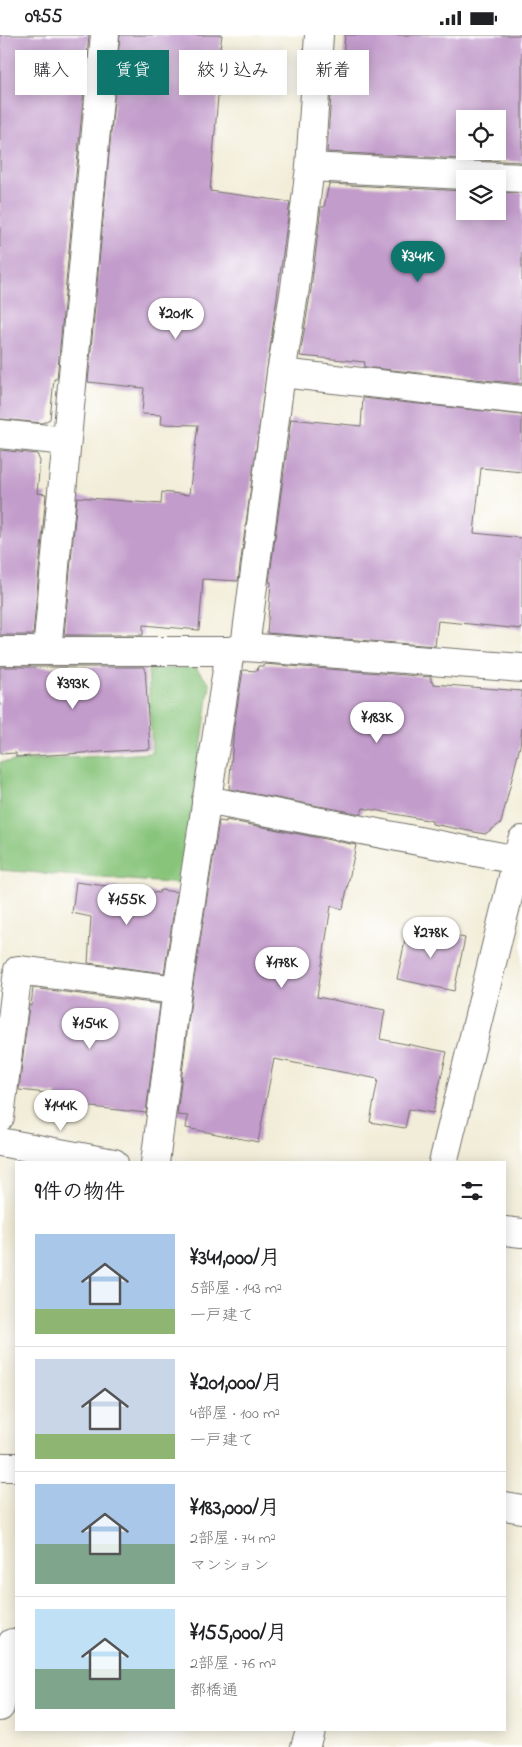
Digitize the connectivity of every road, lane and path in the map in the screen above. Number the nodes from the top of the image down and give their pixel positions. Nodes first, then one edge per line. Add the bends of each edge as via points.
1 (105, 35) edge
2 (319, 35) edge
3 (310, 167) junction
4 (522, 178) edge
5 (281, 373) junction
6 (522, 400) edge
7 (0, 434) edge
8 (66, 441) junction
9 (237, 649) junction
10 (0, 651) edge
11 (47, 651) junction
12 (522, 668) edge
13 (206, 800) junction
14 (520, 850) edge
15 (177, 990) junction
16 (0, 1117) edge
17 (0, 1142) edge
18 (103, 1161) edge
19 (155, 1161) edge
20 (443, 1161) edge
21 (506, 1231) edge
22 (522, 1233) edge
23 (0, 1467) edge
24 (15, 1467) edge
25 (506, 1506) edge
26 (522, 1509) edge
27 (15, 1644) edge
28 (0, 1707) edge
29 (310, 1731) edge
30 (305, 1747) edge

1 - 8 street
2 - 3 street
3 - 4 street
3 - 5 street
5 - 6 street
5 - 9 street
7 - 8 street
8 - 11 street
9 - 11 street
9 - 12 street
9 - 13 street
10 - 11 street
13 - 14 street
13 - 15 street
14 - 20 street
15 - 16 street via 18,970
15 - 19 street
17 - 18 street
21 - 22 street
23 - 24 street
25 - 26 street
27 - 28 street via 12,1643
29 - 30 street

